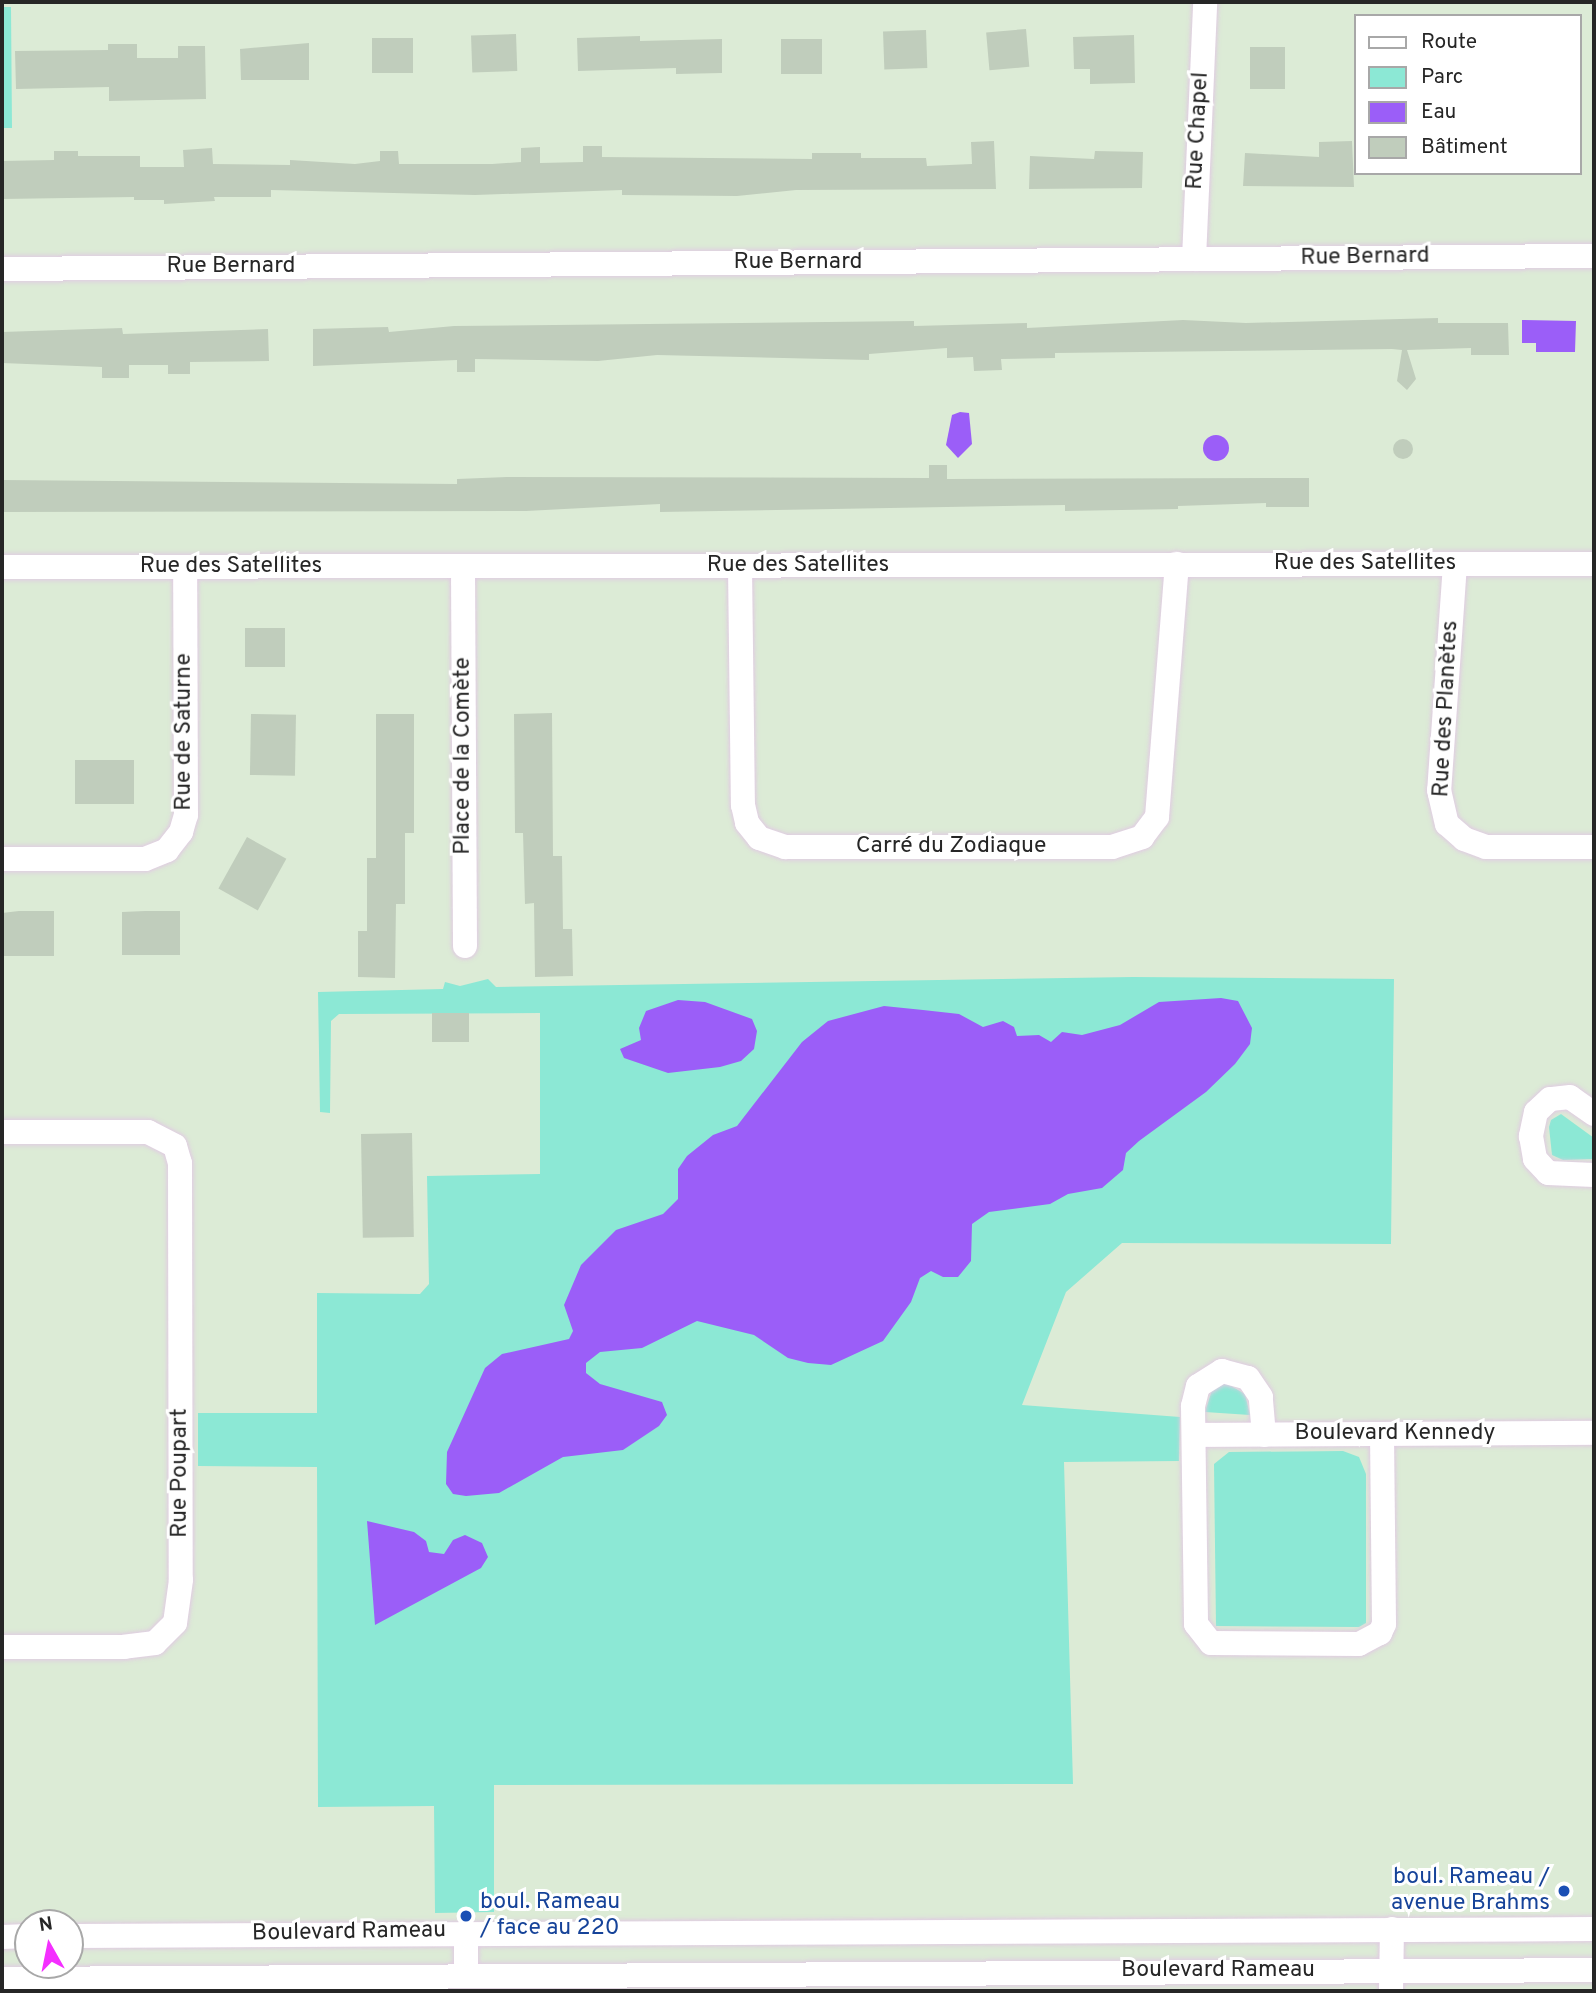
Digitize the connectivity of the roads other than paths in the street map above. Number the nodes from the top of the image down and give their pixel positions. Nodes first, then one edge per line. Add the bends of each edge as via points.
1 (1205, 2) edge
2 (1594, 256) edge
3 (1194, 259) junction
4 (2, 269) edge
5 (1177, 564) junction
6 (1455, 564) junction
7 (1594, 564) edge
8 (463, 566) junction
9 (740, 566) junction
10 (2, 567) edge
11 (185, 567) junction
12 (1594, 847) edge
13 (2, 859) edge
14 (465, 946) dead end
15 (1594, 1114) edge
16 (2, 1132) edge
17 (1594, 1175) edge
18 (1594, 1433) edge
19 (1382, 1434) junction
20 (1196, 1435) junction
21 (1264, 1435) junction
22 (2, 1647) edge
23 (1392, 1929) junction
24 (1594, 1929) edge
25 (872, 1931) junction
26 (466, 1932) junction
27 (84, 1936) edge
28 (1594, 1970) edge
29 (871, 1973) junction
30 (466, 1974) junction
31 (2, 1979) edge
32 (1392, 1981) edge

1 - 3 street, Rue Chapel
2 - 3 street, Rue Bernard
3 - 4 street, Rue Bernard
5 - 6 street, Rue des Satellites
5 - 9 street, Rue des Satellites
5 - 9 street, Carré du Zodiaque via 1157,817 1142,837 1112,847 785,847 758,838 747,823 743,805
6 - 7 street, Rue des Satellites
6 - 12 street, Rue des Planètes via 1439,790 1447,824 1464,839 1486,847
8 - 9 street, Rue des Satellites
8 - 11 street, Rue des Satellites
8 - 14 street, Place de la Comète
10 - 11 street, Rue des Satellites
11 - 13 street, Rue de Saturne via 186,815 181,832 167,850 145,859
15 - 17 street via 1570,1097 1549,1099 1536,1112 1531,1136 1535,1159 1548,1173
16 - 22 street, Rue Poupart via 135,1131 171,1141 180,1163 180,1612 169,1633 148,1645
18 - 19 street, Boulevard Kennedy
19 - 20 street via 1384,1624 1380,1633 1359,1644 1231,1645 1210,1643 1196,1624
19 - 21 street, Boulevard Kennedy
20 - 21 street, Boulevard Kennedy
20 - 21 street via 1194,1396 1205,1379 1222,1371 1241,1373 1256,1387 1263,1405
23 - 24 street, Boulevard Rameau
23 - 25 street, Boulevard Rameau
23 - 32 street
25 - 26 street, Boulevard Rameau
25 - 29 street
26 - 27 street, Boulevard Rameau
26 - 30 street
28 - 32 street, Boulevard Rameau
29 - 30 street, Boulevard Rameau
29 - 32 street, Boulevard Rameau
30 - 31 street, Boulevard Rameau

